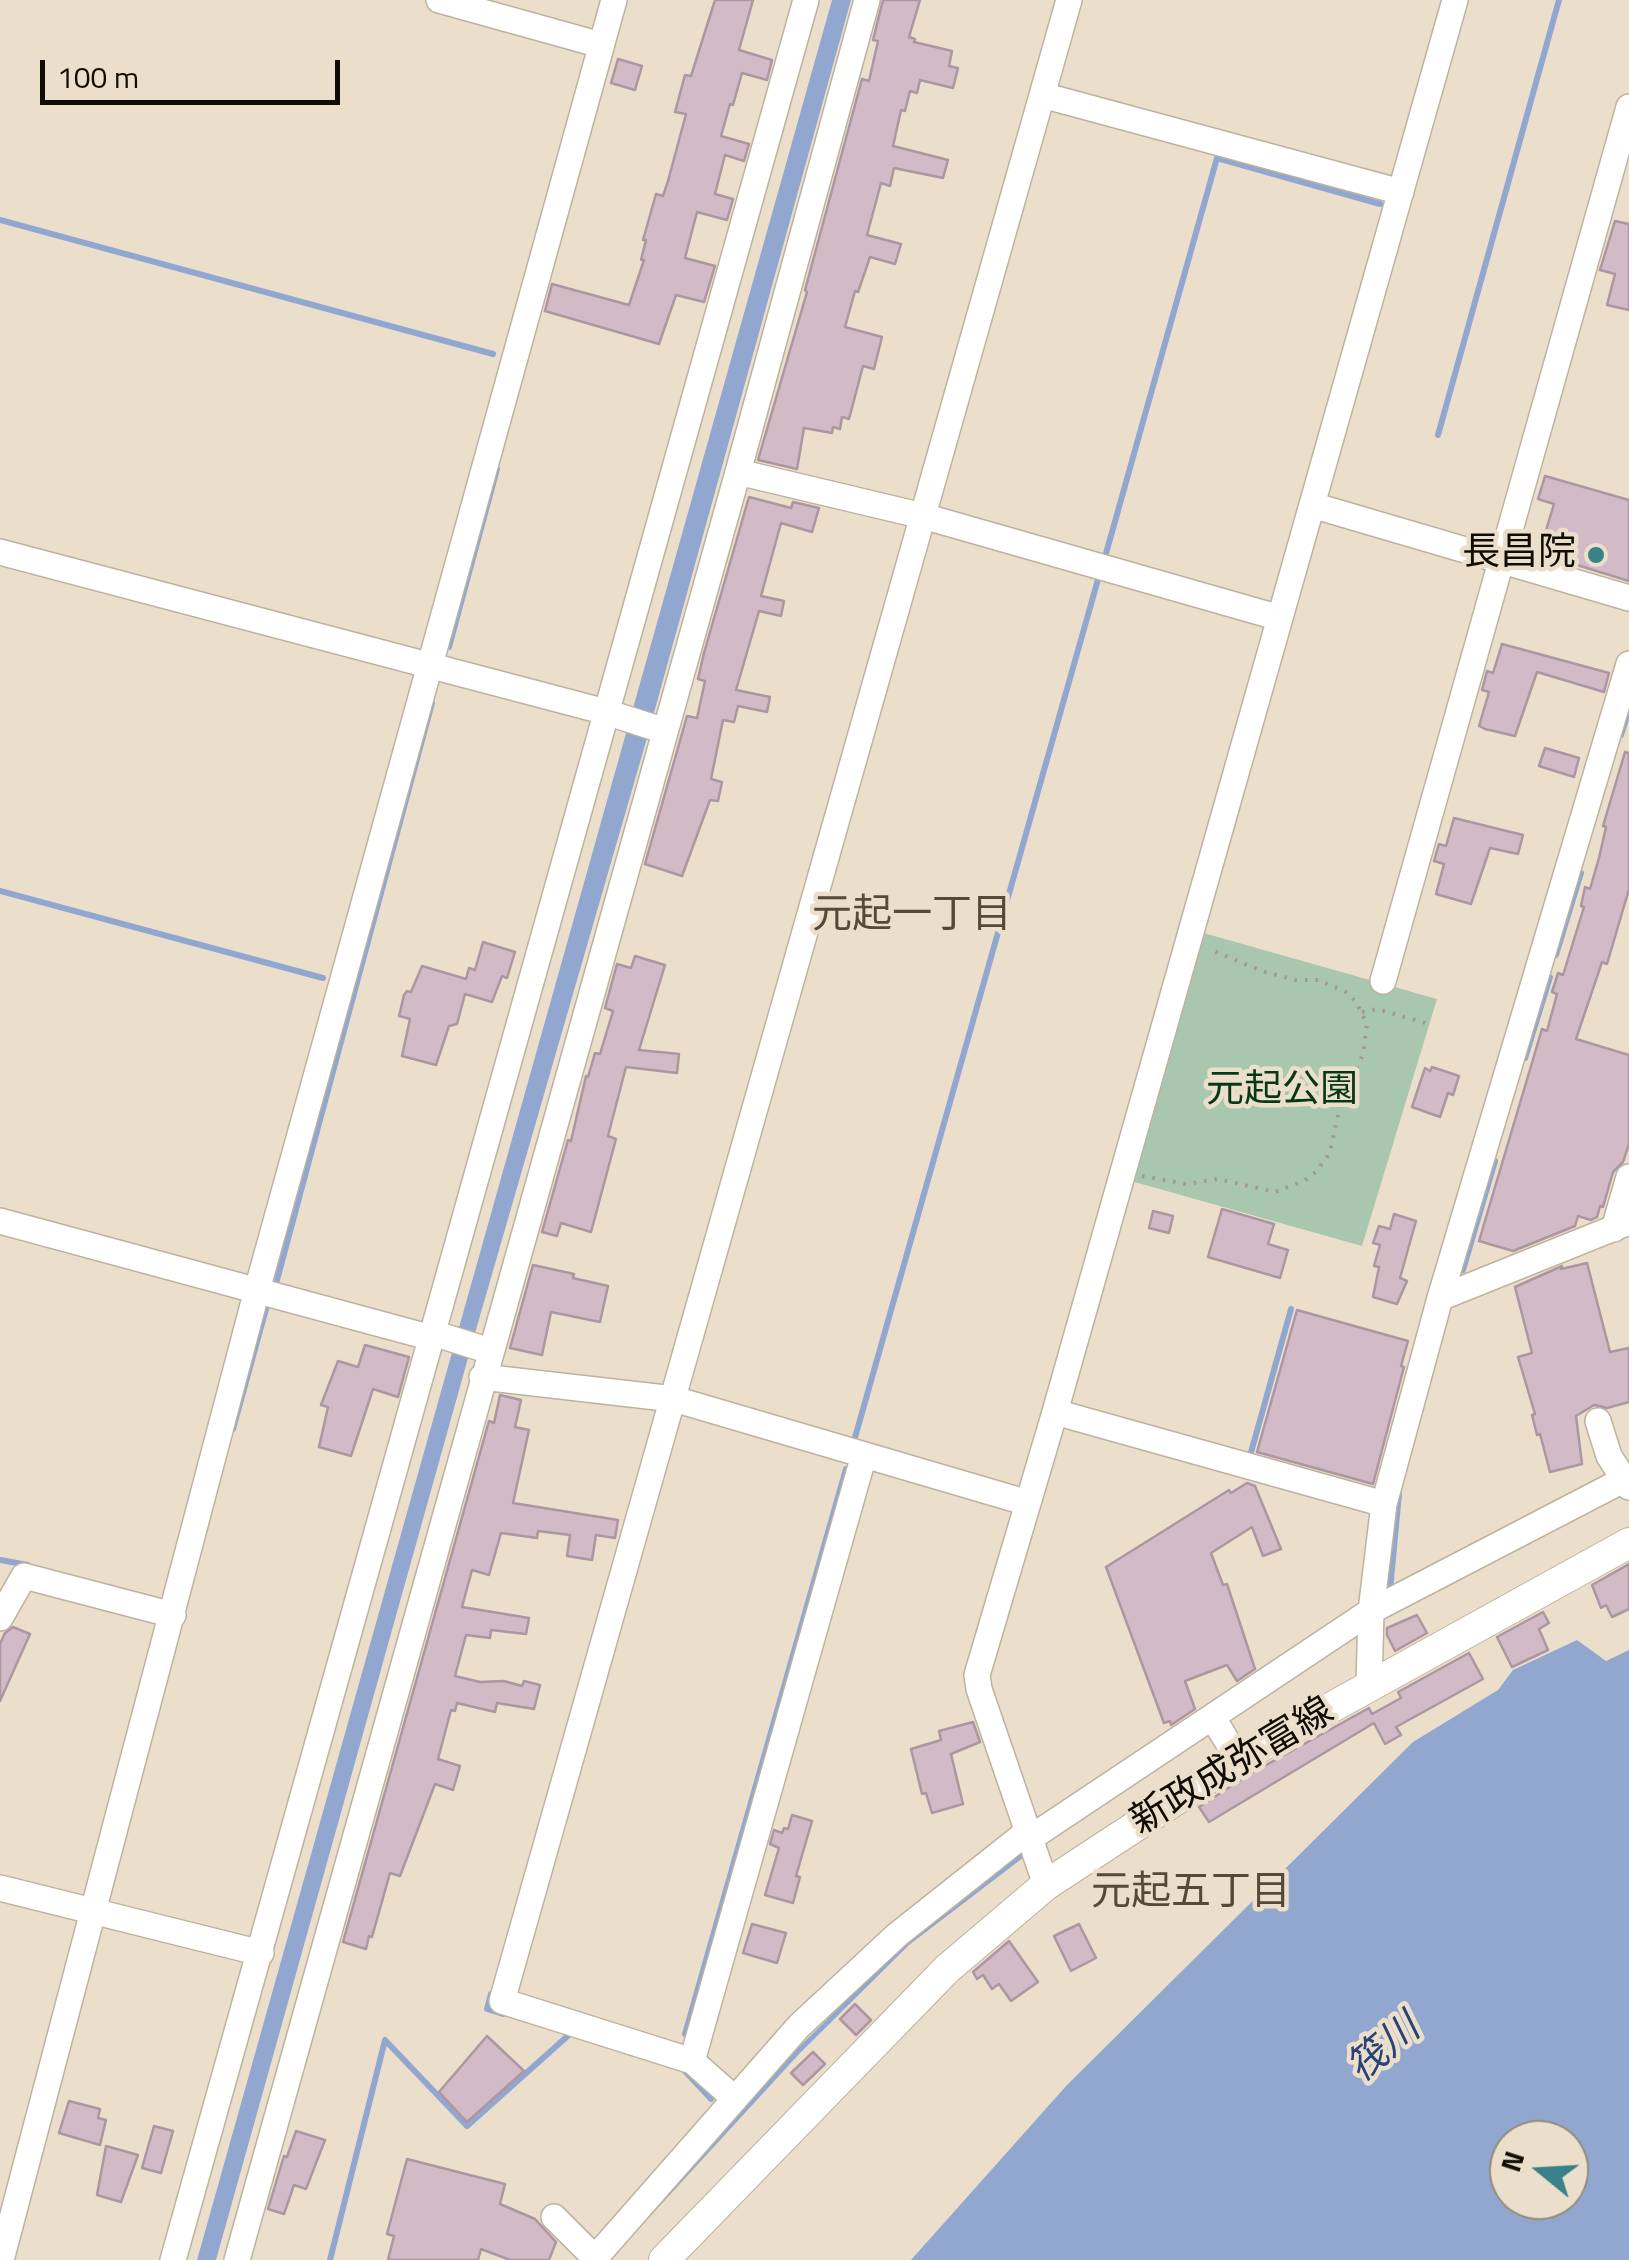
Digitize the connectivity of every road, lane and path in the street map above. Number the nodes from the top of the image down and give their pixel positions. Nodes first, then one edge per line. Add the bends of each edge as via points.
1 (439, 0) edge
2 (614, 0) edge
3 (806, 0) edge
4 (867, 0) edge
5 (1069, 0) edge
6 (1454, 0) edge
7 (602, 45) junction
8 (1042, 95) junction
9 (1629, 107) edge
10 (1400, 192) junction
11 (738, 472) junction
12 (1312, 505) junction
13 (923, 516) junction
14 (0, 552) edge
15 (1502, 561) junction
16 (1629, 598) edge
17 (1280, 618) junction
18 (1629, 664) edge
19 (430, 665) junction
20 (612, 714) junction
21 (660, 729) junction
22 (1188, 943) junction
23 (1383, 981) dead end
24 (1362, 1012) junction
25 (1430, 1024) dead end
26 (1123, 1170) junction
27 (1629, 1177) edge
28 (0, 1222) edge
29 (1621, 1226) edge
30 (257, 1290) junction
31 (1440, 1298) junction
32 (436, 1336) junction
33 (485, 1350) junction
34 (482, 1377) junction
35 (674, 1399) junction
36 (1055, 1412) junction
37 (1598, 1421) dead end
38 (864, 1455) junction
39 (1627, 1481) edge
40 (1028, 1502) junction
41 (1384, 1504) junction
42 (1629, 1543) edge
43 (1371, 1611) junction
44 (172, 1615) junction
45 (0, 1618) edge
46 (1369, 1687) junction
47 (1213, 1718) junction
48 (1238, 1760) junction
49 (1028, 1836) junction
50 (1046, 1885) junction
51 (0, 1888) edge
52 (94, 1914) junction
53 (261, 1953) junction
54 (692, 2061) junction
55 (735, 2100) junction
56 (554, 2217) dead end
57 (596, 2259) edge
58 (1, 2260) edge
59 (174, 2260) edge
60 (236, 2260) edge
61 (664, 2260) edge

1 - 7 street
2 - 7 street
3 - 20 street
4 - 11 street
5 - 8 street
6 - 10 street
7 - 19 street
8 - 10 street
8 - 13 street
9 - 15 street
10 - 12 street
11 - 13 street
11 - 21 street
12 - 15 street
12 - 17 street
13 - 17 street
13 - 35 street
14 - 19 street
15 - 16 street
15 - 23 street
17 - 22 street
18 - 31 street
19 - 20 street
19 - 30 street
20 - 21 street
20 - 32 street
21 - 33 street
22 - 24 path via 1278,975 1334,985
22 - 26 street
24 - 25 path via 1377,1008
24 - 26 path via 1367,1040 1330,1152 1304,1181 1275,1192 1218,1178 1169,1183
26 - 36 street
27 - 29 street
28 - 30 street
29 - 31 street
30 - 32 street
30 - 44 street
31 - 41 street
32 - 33 street
32 - 53 street
33 - 34 street
34 - 35 street
34 - 60 street
35 - 38 street
35 - 54 street via 502,2001
36 - 40 street
36 - 41 street
37 - 39 street via 1609,1456
38 - 40 street
38 - 54 street
39 - 43 street
40 - 49 street via 977,1675
41 - 43 street
42 - 46 main road, 新政成弥富線
43 - 46 street
43 - 47 street
44 - 45 street via 24,1576
44 - 52 street
46 - 48 main road, 新政成弥富線
47 - 48 street
47 - 49 street
48 - 50 main road, 新政成弥富線
49 - 50 street
49 - 55 street via 897,1935 799,2026
50 - 61 main road, 新政成弥富線 via 947,1969
51 - 52 street
52 - 53 street
52 - 58 street
53 - 59 street
54 - 55 street
55 - 57 street
56 - 57 street

